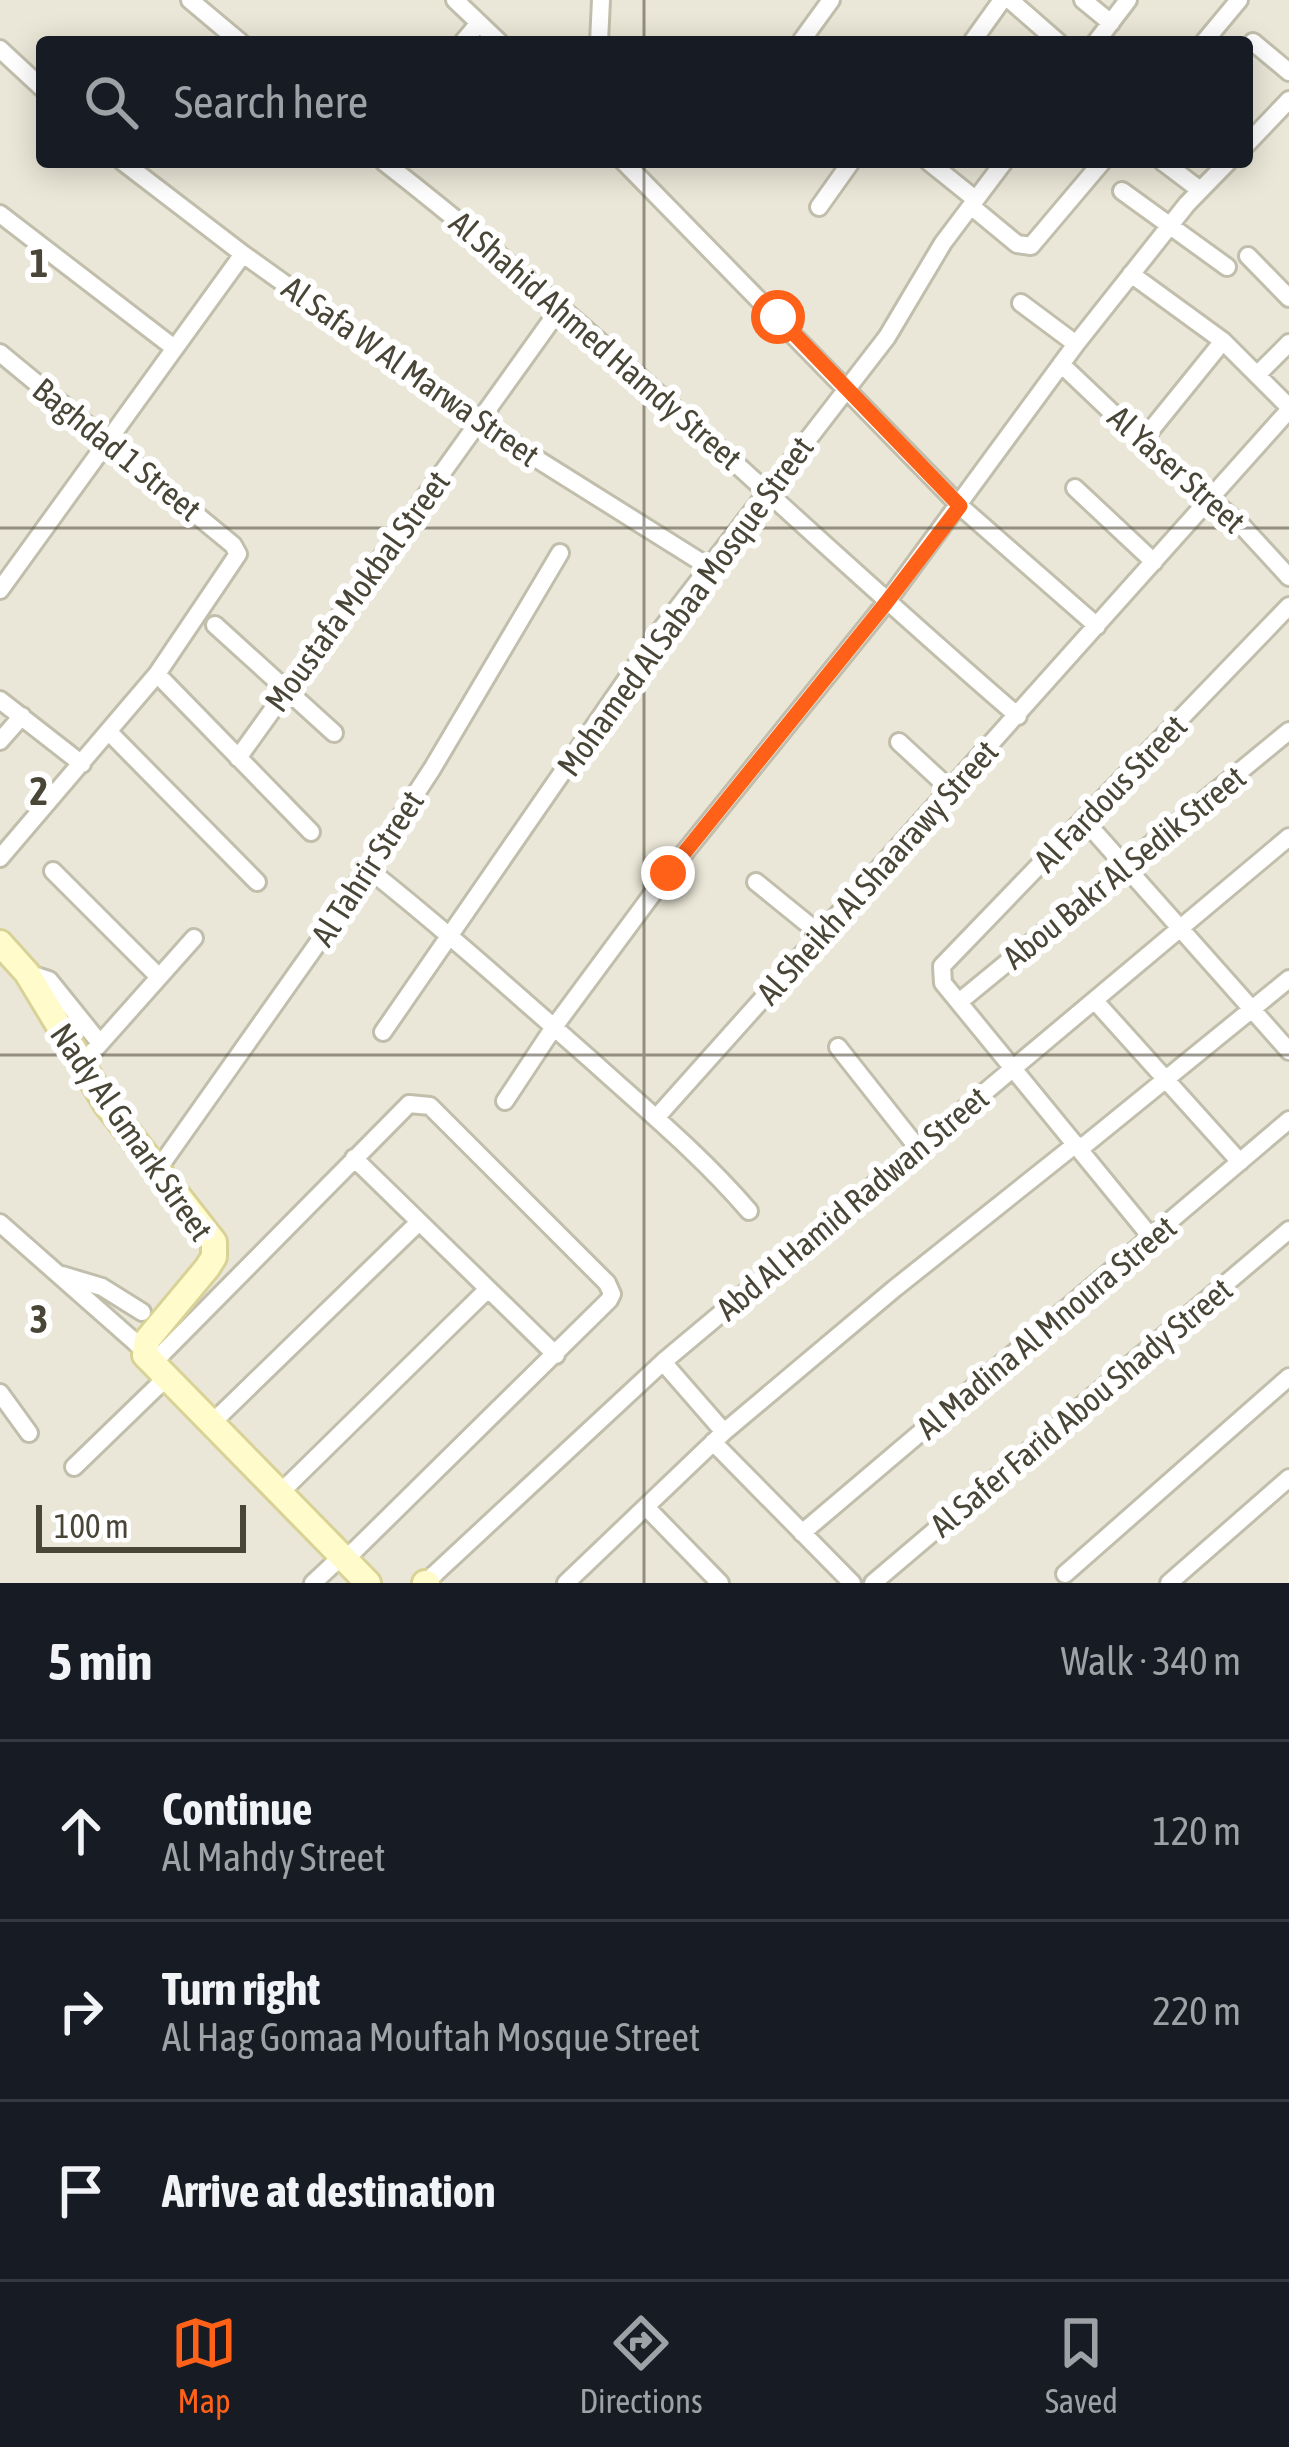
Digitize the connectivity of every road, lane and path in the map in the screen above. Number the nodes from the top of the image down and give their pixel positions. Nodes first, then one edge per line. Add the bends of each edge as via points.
1 (455, 0) edge
2 (602, 0) edge
3 (831, 0) edge
4 (1006, 0) edge
5 (1083, 0) edge
6 (1128, 0) edge
7 (1239, 0) edge
8 (194, 1) edge
9 (1111, 22) junction
10 (479, 23) junction
11 (233, 36) edge
12 (468, 36) edge
13 (493, 36) edge
14 (599, 36) edge
15 (805, 36) edge
16 (977, 36) edge
17 (1051, 36) edge
18 (1100, 36) edge
19 (1209, 36) edge
20 (1253, 42) dead end
21 (0, 49) edge
22 (1289, 72) edge
23 (36, 82) edge
24 (1289, 100) edge
25 (1253, 135) edge
26 (131, 168) edge
27 (391, 168) edge
28 (630, 168) edge
29 (847, 168) edge
30 (936, 168) edge
31 (999, 168) edge
32 (1097, 168) edge
33 (1171, 168) edge
34 (1222, 168) edge
35 (1200, 190) junction
36 (1122, 191) dead end
37 (973, 202) junction
38 (819, 207) dead end
39 (0, 214) edge
40 (1170, 225) junction
41 (243, 254) junction
42 (1248, 256) dead end
43 (1227, 267) dead end
44 (1131, 274) junction
45 (1289, 298) edge
46 (1021, 303) dead end
47 (561, 307) junction
48 (1222, 340) junction
49 (1289, 343) edge
50 (1076, 344) junction
51 (172, 347) junction
52 (0, 353) edge
53 (1060, 364) junction
54 (1258, 374) junction
55 (845, 388) junction
56 (1289, 408) edge
57 (478, 422) junction
58 (108, 441) junction
59 (1142, 441) junction
60 (1075, 488) dead end
61 (767, 490) junction
62 (1212, 500) junction
63 (960, 506) junction
64 (560, 553) dead end
65 (1154, 562) junction
66 (709, 567) junction
67 (1289, 578) edge
68 (0, 590) edge
69 (886, 603) junction
70 (1289, 606) edge
71 (215, 625) dead end
72 (1097, 626) junction
73 (157, 674) junction
74 (286, 690) junction
75 (0, 700) edge
76 (22, 716) junction
77 (1018, 716) junction
78 (1289, 731) edge
79 (109, 732) junction
80 (334, 733) dead end
81 (0, 741) edge
82 (899, 742) dead end
83 (238, 758) junction
84 (82, 764) junction
85 (951, 790) junction
86 (1085, 820) junction
87 (311, 832) dead end
88 (1289, 837) edge
89 (0, 857) edge
90 (1128, 865) junction
91 (367, 868) junction
92 (53, 871) dead end
93 (257, 882) dead end
94 (756, 882) dead end
95 (1183, 929) junction
96 (820, 934) junction
97 (452, 936) junction
98 (194, 938) dead end
99 (0, 943) edge
100 (27, 973) junction
101 (159, 977) junction
102 (1289, 979) edge
103 (959, 1002) junction
104 (1096, 1002) junction
105 (1253, 1010) junction
106 (554, 1027) junction
107 (383, 1032) dead end
108 (99, 1042) junction
109 (838, 1047) dead end
110 (1289, 1051) edge
111 (81, 1065) junction
112 (1014, 1068) junction
113 (1167, 1079) junction
114 (505, 1101) dead end
115 (656, 1118) junction
116 (1289, 1120) edge
117 (1078, 1146) junction
118 (917, 1147) junction
119 (354, 1158) junction
120 (1240, 1162) junction
121 (157, 1172) junction
122 (748, 1211) dead end
123 (419, 1222) junction
124 (0, 1223) edge
125 (1289, 1230) edge
126 (1151, 1237) junction
127 (57, 1274) junction
128 (488, 1289) junction
129 (142, 1312) dead end
130 (556, 1355) junction
131 (663, 1362) junction
132 (155, 1363) junction
133 (1289, 1377) edge
134 (0, 1394) edge
135 (212, 1423) junction
136 (29, 1432) dead end
137 (718, 1437) junction
138 (74, 1467) dead end
139 (1289, 1478) edge
140 (281, 1492) junction
141 (646, 1507) junction
142 (802, 1533) junction
143 (344, 1557) junction
144 (1065, 1574) dead end
145 (313, 1583) edge
146 (368, 1583) edge
147 (426, 1583) edge
148 (566, 1583) edge
149 (720, 1583) edge
150 (852, 1583) edge
151 (873, 1583) edge
152 (1169, 1583) edge

1 - 10 street
2 - 14 street
3 - 15 street
4 - 16 street
4 - 17 street
5 - 9 street
6 - 9 street
7 - 19 street
8 - 11 street
9 - 18 street
10 - 12 street
10 - 13 street
20 - 22 street
21 - 23 street
24 - 25 street
26 - 41 street, Al Safa W Al Marwa Street
27 - 47 street, Al Shahid Ahmed Hamdy Street
28 - 55 street
29 - 38 street
30 - 37 street
31 - 37 street, Mohamed Al Sabaa Mosque Street
32 - 37 street via 1031,245 1017,244
33 - 35 street
34 - 35 street
35 - 40 street
36 - 40 street
37 - 55 street, Mohamed Al Sabaa Mosque Street
39 - 51 street
40 - 43 street
40 - 44 street
41 - 51 street
41 - 57 street, Al Safa W Al Marwa Street
42 - 45 street
44 - 48 street
44 - 50 street
46 - 50 street
47 - 57 street, Moustafa Mokbal Street
47 - 61 street, Al Shahid Ahmed Hamdy Street
48 - 54 street
48 - 59 street
49 - 54 street
50 - 53 street
51 - 58 street
52 - 58 street, Baghdad 1 Street
53 - 59 street, Al Yaser Street
53 - 63 street
54 - 56 street
55 - 61 street, Mohamed Al Sabaa Mosque Street
55 - 63 street
56 - 62 street, Al Sheikh Al Shaarawy Street
57 - 66 street, Al Safa W Al Marwa Street
57 - 74 street, Moustafa Mokbal Street
58 - 68 street
58 - 73 street, Baghdad 1 Street via 237,549
59 - 62 street, Al Yaser Street
60 - 65 street
61 - 66 street, Mohamed Al Sabaa Mosque Street
61 - 69 street, Al Shahid Ahmed Hamdy Street
62 - 65 street, Al Sheikh Al Shaarawy Street
62 - 67 street, Al Yaser Street
63 - 69 street
63 - 72 street
64 - 91 street, Al Tahrir Street
65 - 72 street, Al Sheikh Al Shaarawy Street
66 - 97 street, Mohamed Al Sabaa Mosque Street
69 - 77 street, Al Shahid Ahmed Hamdy Street
69 - 106 street
70 - 86 street, Al Fardous Street
71 - 74 street
72 - 77 street, Al Sheikh Al Shaarawy Street
73 - 79 street
73 - 83 street
74 - 80 street
74 - 83 street, Moustafa Mokbal Street
75 - 76 street
76 - 81 street
76 - 84 street
77 - 85 street, Al Sheikh Al Shaarawy Street
78 - 90 street, Abou Bakr Al Sedik Street
79 - 84 street
79 - 93 street
82 - 85 street
83 - 87 street
84 - 89 street
85 - 96 street, Al Sheikh Al Shaarawy Street
86 - 90 street
86 - 103 street, Al Fardous Street via 946,959 943,983
88 - 95 street, Abd Al Hamid Radwan Street
90 - 95 street
90 - 103 street, Abou Bakr Al Sedik Street
91 - 97 street
91 - 121 street, Al Tahrir Street
92 - 101 street
94 - 96 street
95 - 104 street, Abd Al Hamid Radwan Street
95 - 105 street
96 - 115 street, Al Sheikh Al Shaarawy Street
97 - 106 street
97 - 107 street, Mohamed Al Sabaa Mosque Street
98 - 101 street
99 - 100 street, Nady Al Gmark Street
100 - 108 street via 49,980
100 - 111 street, Nady Al Gmark Street
101 - 108 street
102 - 105 street
103 - 112 street
104 - 112 street, Abd Al Hamid Radwan Street
104 - 113 street
105 - 110 street
105 - 113 street
106 - 114 street
106 - 115 street
108 - 111 street
109 - 118 street
111 - 121 street, Nady Al Gmark Street
112 - 117 street
112 - 118 street, Abd Al Hamid Radwan Street
113 - 117 street
113 - 120 street
115 - 122 street
116 - 120 street, Al Madina Al Mnoura Street
117 - 126 street
117 - 137 street
118 - 131 street, Abd Al Hamid Radwan Street
119 - 123 street
119 - 130 street via 410,1104 430,1106 611,1288 610,1300
119 - 132 street
120 - 126 street, Al Madina Al Mnoura Street
121 - 132 street, Nady Al Gmark Street via 206,1229 214,1256 147,1340
123 - 128 street
123 - 135 street
124 - 127 street
125 - 151 street, Al Safer Farid Abou Shady Street
126 - 142 street, Al Madina Al Mnoura Street
127 - 129 street via 102,1287
127 - 132 street
128 - 130 street
128 - 140 street
130 - 143 street
131 - 137 street
131 - 147 street, Abd Al Hamid Radwan Street
132 - 135 street
132 - 138 street
133 - 144 street
134 - 136 street
135 - 140 street
137 - 141 street
137 - 142 street
139 - 152 street
140 - 143 street
141 - 148 street
141 - 149 street
142 - 150 street
143 - 145 street
143 - 146 street

